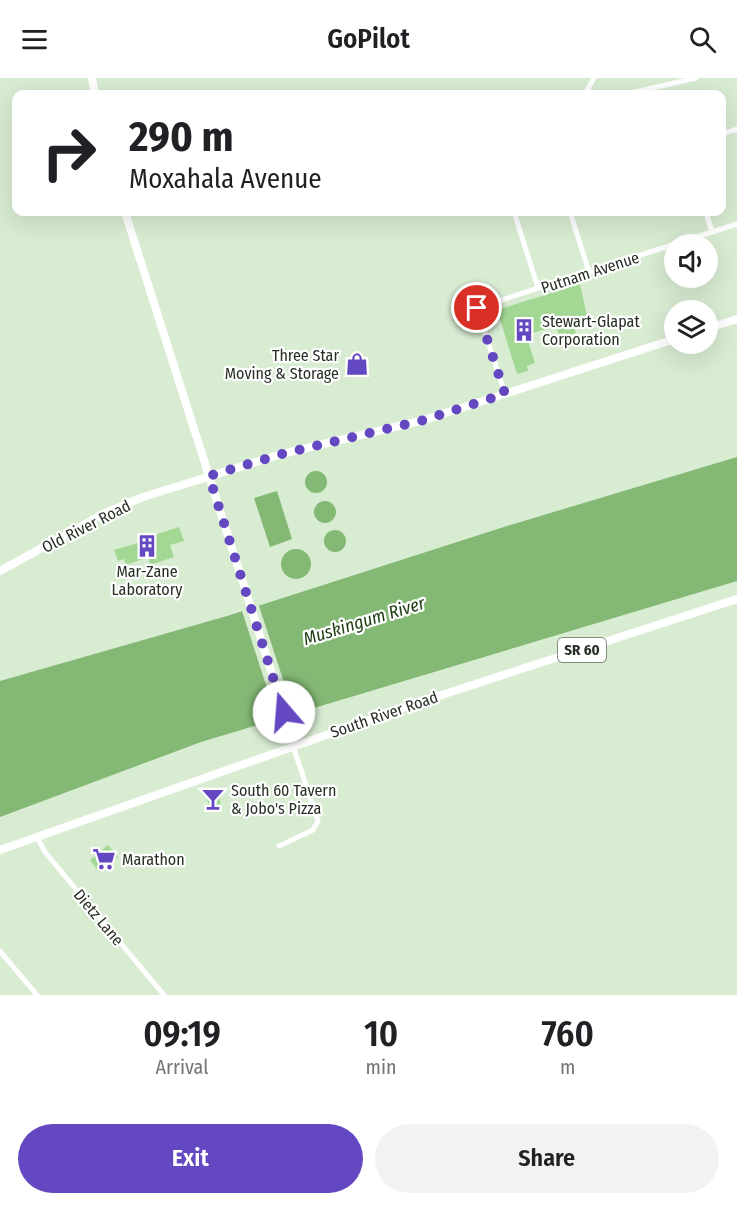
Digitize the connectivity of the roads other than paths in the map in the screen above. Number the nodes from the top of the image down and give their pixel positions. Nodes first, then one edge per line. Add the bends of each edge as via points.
1 (696, 78) edge
2 (644, 90) edge
3 (126, 216) edge
4 (515, 216) edge
5 (571, 216) edge
6 (707, 216) edge
7 (737, 224) edge
8 (712, 232) junction
9 (589, 272) junction
10 (538, 288) junction
11 (737, 319) edge
12 (718, 325) edge
13 (664, 343) edge
14 (505, 394) junction
15 (209, 476) junction
16 (0, 571) edge
17 (737, 599) edge
18 (294, 746) junction
19 (37, 837) junction
20 (279, 846) dead end
21 (0, 850) edge
22 (0, 951) edge
23 (37, 995) edge
24 (164, 995) edge

1 - 2 street
3 - 15 main road
4 - 10 street
5 - 9 street
6 - 8 street
7 - 8 street, Putnam Avenue
8 - 9 street, Putnam Avenue
9 - 10 street, Putnam Avenue
10 - 14 street, Putnam Avenue via 477,308
11 - 12 main road
13 - 14 main road, Old River Road
14 - 15 main road, Old River Road via 424,420
15 - 16 main road, Old River Road via 105,513
15 - 18 main road
17 - 18 main road, South River Road / SR 60
18 - 19 main road, South River Road / SR 60
18 - 20 street via 318,821 313,830
19 - 21 main road, South River Road / SR 60
19 - 24 street, Dietz Lane via 45,852
22 - 23 street

